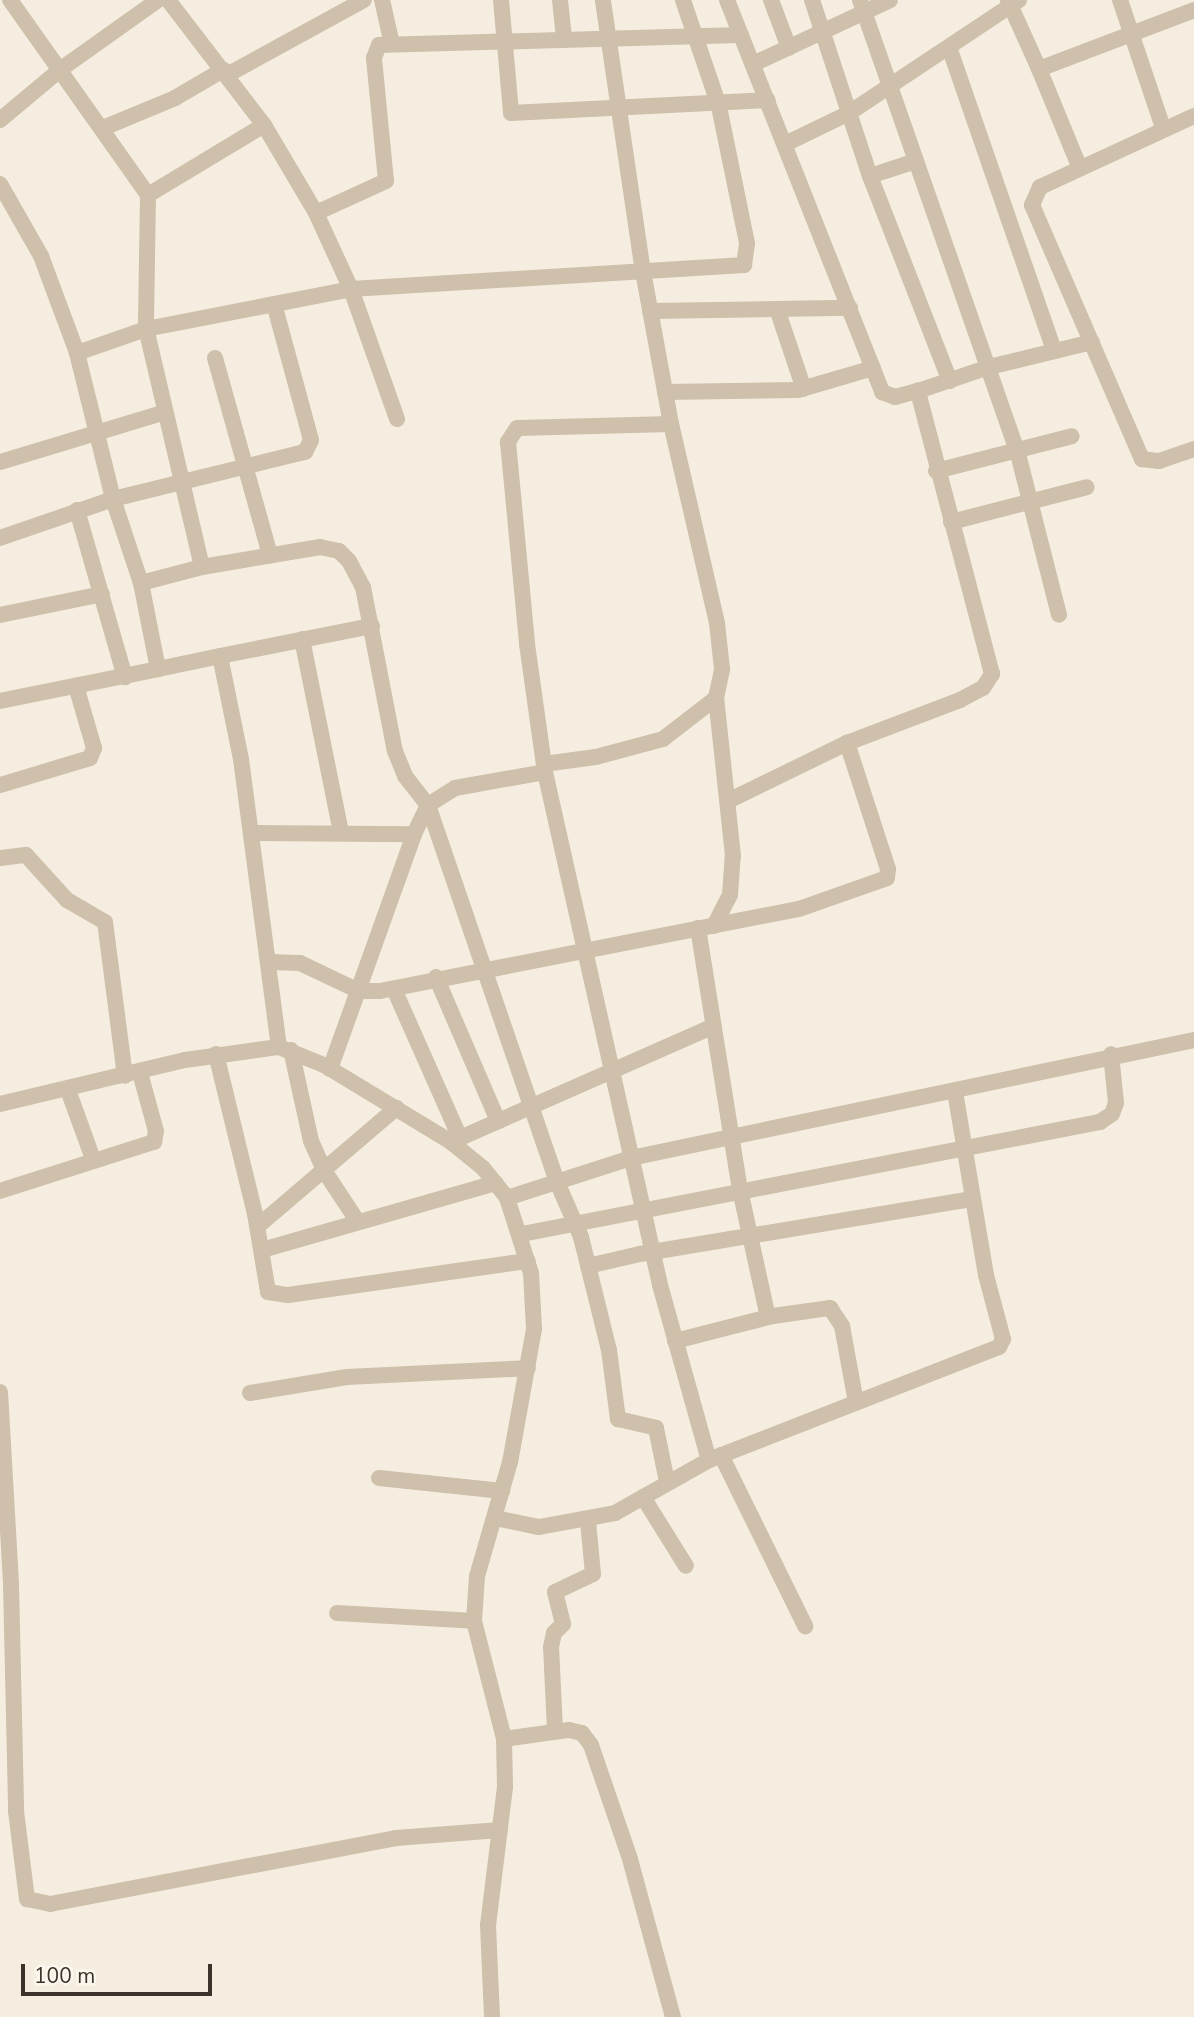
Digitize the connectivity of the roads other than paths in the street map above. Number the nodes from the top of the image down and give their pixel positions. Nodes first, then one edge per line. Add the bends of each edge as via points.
1 (9, 0) edge
2 (158, 0) edge
3 (168, 0) edge
4 (364, 0) edge
5 (382, 0) edge
6 (500, 0) edge
7 (560, 0) edge
8 (603, 0) edge
9 (683, 0) edge
10 (727, 0) edge
11 (771, 0) edge
12 (812, 0) edge
13 (890, 0) edge
14 (1120, 0) edge
15 (1012, 1) edge
16 (0, 6) edge
17 (862, 6) edge
18 (1186, 7) edge
19 (1130, 31) junction
20 (821, 32) junction
21 (741, 35) junction
22 (697, 36) junction
23 (503, 39) junction
24 (564, 39) junction
25 (608, 39) junction
26 (392, 44) junction
27 (949, 47) junction
28 (789, 48) junction
29 (753, 64) junction
30 (61, 69) junction
31 (1039, 69) junction
32 (225, 72) junction
33 (888, 86) junction
34 (768, 100) junction
35 (719, 106) junction
36 (618, 107) junction
37 (849, 113) junction
38 (1194, 116) edge
39 (0, 120) edge
40 (264, 125) junction
41 (103, 128) junction
42 (1163, 128) junction
43 (785, 144) junction
44 (916, 161) junction
45 (1079, 166) junction
46 (870, 176) junction
47 (0, 184) edge
48 (148, 195) junction
49 (316, 213) junction
50 (643, 272) junction
51 (351, 289) junction
52 (274, 304) junction
53 (850, 308) junction
54 (777, 309) junction
55 (650, 311) junction
56 (146, 330) junction
57 (1092, 342) junction
58 (1054, 351) junction
59 (77, 353) junction
60 (215, 358) dead end
61 (989, 367) junction
62 (873, 368) junction
63 (950, 381) junction
64 (804, 389) junction
65 (918, 391) junction
66 (665, 392) junction
67 (162, 413) junction
68 (397, 419) dead end
69 (671, 424) junction
70 (96, 432) junction
71 (1072, 436) dead end
72 (1194, 449) edge
73 (1017, 450) junction
74 (0, 462) edge
75 (245, 467) junction
76 (936, 471) junction
77 (180, 481) junction
78 (1087, 487) dead end
79 (113, 499) junction
80 (1030, 502) junction
81 (77, 510) junction
82 (951, 522) junction
83 (0, 538) edge
84 (270, 555) junction
85 (202, 567) junction
86 (141, 583) junction
87 (103, 594) junction
88 (0, 615) edge
89 (1059, 615) dead end
90 (372, 625) junction
91 (302, 639) junction
92 (220, 656) junction
93 (158, 669) junction
94 (125, 677) junction
95 (76, 686) junction
96 (716, 698) junction
97 (0, 701) edge
98 (847, 743) junction
99 (544, 768) junction
100 (0, 785) edge
101 (730, 800) junction
102 (428, 805) junction
103 (252, 833) junction
104 (341, 833) junction
105 (414, 834) junction
106 (0, 858) edge
107 (706, 927) junction
108 (587, 948) junction
109 (270, 962) junction
110 (484, 967) junction
111 (436, 977) junction
112 (394, 989) junction
113 (359, 991) junction
114 (714, 1026) junction
115 (1194, 1040) edge
116 (285, 1049) junction
117 (216, 1054) junction
118 (1111, 1054) junction
119 (613, 1068) junction
120 (330, 1069) junction
121 (132, 1074) junction
122 (68, 1090) junction
123 (955, 1091) junction
124 (0, 1104) edge
125 (533, 1105) junction
126 (396, 1108) junction
127 (498, 1121) junction
128 (731, 1135) junction
129 (456, 1140) junction
130 (963, 1147) junction
131 (93, 1158) junction
132 (631, 1158) junction
133 (325, 1172) junction
134 (557, 1182) junction
135 (496, 1183) junction
136 (740, 1190) junction
137 (0, 1191) edge
138 (507, 1198) junction
139 (972, 1199) junction
140 (643, 1207) junction
141 (358, 1222) junction
142 (573, 1224) junction
143 (258, 1226) junction
144 (522, 1234) junction
145 (750, 1237) junction
146 (262, 1250) junction
147 (653, 1252) junction
148 (528, 1261) junction
149 (588, 1266) junction
150 (768, 1317) junction
151 (675, 1341) junction
152 (528, 1368) junction
153 (250, 1393) dead end
154 (0, 1399) edge
155 (856, 1402) junction
156 (715, 1458) junction
157 (379, 1478) dead end
158 (667, 1482) junction
159 (502, 1491) junction
160 (643, 1497) junction
161 (495, 1518) junction
162 (588, 1521) junction
163 (687, 1566) dead end
164 (337, 1614) dead end
165 (474, 1621) junction
166 (805, 1626) dead end
167 (555, 1731) junction
168 (504, 1739) junction
169 (500, 1830) junction
170 (492, 2017) edge
171 (673, 2017) edge

1 - 16 street
1 - 30 street
2 - 30 street
3 - 32 street
4 - 32 street
5 - 26 street
6 - 23 street
7 - 24 street
8 - 25 street
9 - 22 street
10 - 21 street
11 - 28 street
12 - 20 street
13 - 17 street
14 - 19 street
15 - 27 street
15 - 31 street
17 - 20 street
17 - 33 street
18 - 19 street
19 - 31 street
19 - 42 street
20 - 28 street
20 - 37 street
21 - 22 street
21 - 29 street
22 - 25 street
22 - 35 street
23 - 24 street
23 - 26 street
23 - 36 street via 511,113
24 - 25 street
25 - 36 street
26 - 49 street via 379,45 374,53 386,181
27 - 33 street
27 - 58 street
28 - 29 street
29 - 34 street
30 - 39 street
30 - 41 street
31 - 45 street
32 - 40 street
32 - 41 street
33 - 37 street
33 - 44 street
34 - 35 street
34 - 43 street
35 - 36 street
35 - 50 street via 747,259 739,268
36 - 50 street
37 - 43 street
37 - 46 street
38 - 42 street
40 - 48 street
40 - 49 street
41 - 48 street
42 - 45 street
43 - 53 street
44 - 46 street
44 - 61 street
45 - 57 street via 1040,187 1032,205
46 - 63 street
47 - 59 street via 41,256
48 - 56 street
49 - 51 street
50 - 51 street
50 - 55 street
51 - 52 street
51 - 68 street
52 - 56 street
52 - 75 street via 309,447 295,456
53 - 54 street
53 - 62 street
54 - 55 street
54 - 64 street
55 - 66 street
56 - 59 street
56 - 67 street
57 - 58 street
57 - 72 street via 1142,459 1159,461
58 - 61 street
59 - 70 street
60 - 75 street
61 - 63 street
61 - 73 street
62 - 64 street
62 - 65 street via 889,397
63 - 65 street
64 - 66 street
65 - 76 street
66 - 69 street
67 - 70 street
67 - 77 street
69 - 96 street via 723,657
69 - 99 street via 517,428 510,434 525,631
70 - 74 street
70 - 79 street
71 - 73 street
73 - 76 street
73 - 80 street
75 - 77 street
75 - 84 street
76 - 82 street
77 - 79 street
77 - 85 street
78 - 80 street
79 - 81 street
79 - 86 street
80 - 82 street
80 - 89 street
81 - 83 street
81 - 87 street
82 - 98 street via 990,660 990,682 960,700
84 - 85 street
84 - 90 street via 320,547 340,551 363,587
85 - 86 street
86 - 93 street
87 - 88 street
87 - 94 street
90 - 91 street
90 - 102 street via 395,751 405,776
91 - 92 street
91 - 104 street
92 - 93 street
92 - 103 street
93 - 94 street
94 - 95 street
95 - 97 street
95 - 100 street via 94,748 90,758
96 - 99 street via 690,723 647,746
96 - 101 street
98 - 101 street
98 - 107 street via 888,869 887,878 799,909
99 - 102 street via 455,788
99 - 108 street
101 - 107 street via 732,882
102 - 105 street
102 - 110 street
103 - 104 street
103 - 109 street
104 - 105 street
105 - 113 street
106 - 121 street via 26,855 67,900 105,922
107 - 108 street
107 - 114 street
108 - 110 street
108 - 119 street
109 - 113 street via 300,963
109 - 116 street
110 - 111 street
110 - 125 street
111 - 112 street
111 - 127 street
112 - 113 street
112 - 129 street
113 - 120 street
114 - 119 street
114 - 128 street
115 - 118 street
116 - 117 street
116 - 120 street
116 - 133 street via 311,1141
117 - 121 street
117 - 143 street
118 - 123 street
118 - 130 street via 1116,1103 1107,1119
119 - 125 street
119 - 132 street
120 - 126 street
121 - 122 street
121 - 131 street via 156,1131 154,1142
122 - 124 street
122 - 131 street
123 - 128 street
123 - 130 street
125 - 127 street
125 - 134 street
126 - 129 street
126 - 133 street
127 - 129 street
128 - 132 street
128 - 136 street
129 - 135 street
130 - 136 street
130 - 139 street
131 - 137 street
132 - 134 street
132 - 140 street
133 - 141 street
133 - 143 street
134 - 138 street
134 - 142 street
135 - 138 street
135 - 141 street
136 - 140 street
136 - 145 street
138 - 144 street
139 - 145 street
139 - 155 street via 1003,1342 957,1365
140 - 142 street
140 - 147 street
141 - 146 street
142 - 144 street
142 - 149 street
143 - 146 street
144 - 148 street
145 - 147 street
145 - 150 street
146 - 148 street via 268,1292 276,1296
147 - 149 street
147 - 151 street
148 - 152 street via 534,1311
149 - 158 street via 609,1350 618,1419 656,1428
150 - 151 street
150 - 155 street via 822,1307 836,1312
151 - 156 street
152 - 153 street via 347,1377
152 - 159 street
154 - 169 street via 16,1811 27,1899 50,1905 396,1838
155 - 156 street
156 - 158 street
156 - 166 street
157 - 159 street
158 - 160 street
159 - 161 street
160 - 162 street
160 - 163 street
161 - 162 street via 527,1527
161 - 165 street via 477,1576
162 - 167 street via 593,1574 555,1592 564,1624 554,1633 551,1647
164 - 165 street
165 - 168 street
167 - 168 street
167 - 171 street via 580,1732 591,1745 630,1859
168 - 169 street
169 - 170 street via 488,1925

